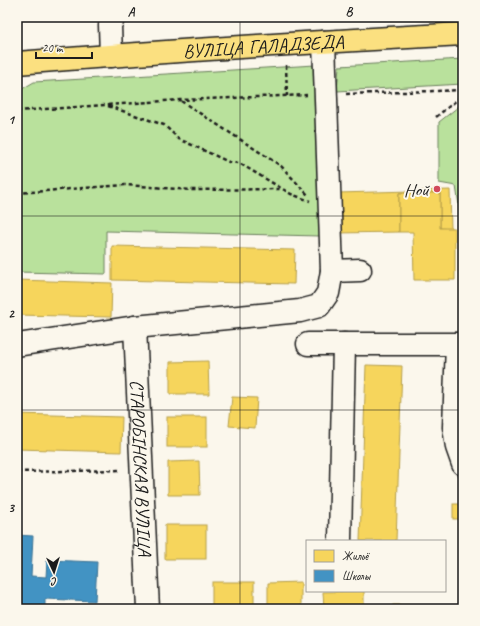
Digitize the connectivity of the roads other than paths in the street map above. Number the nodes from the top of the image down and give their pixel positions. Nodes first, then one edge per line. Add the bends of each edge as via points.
1 (114, 17) edge
2 (463, 34) edge
3 (324, 42) junction
4 (111, 56) junction
5 (17, 63) edge
6 (360, 270) dead end
7 (332, 271) junction
8 (135, 327) junction
9 (308, 344) dead end
10 (344, 344) junction
11 (460, 344) edge
12 (17, 345) edge
13 (463, 464) edge
14 (340, 540) edge
15 (148, 609) edge

1 - 4 street via 110,25
2 - 3 main road, ВУЛІЦА ГАЛАДЗЕДА
3 - 4 main road, ВУЛІЦА ГАЛАДЗЕДА
3 - 7 street
4 - 5 main road, ВУЛІЦА ГАЛАДЗЕДА
6 - 7 street
7 - 8 street via 328,293 319,306 300,311
8 - 12 street
8 - 15 street, СТАРОБІНСКАЯ ВУЛІЦА
9 - 10 street
10 - 11 street
10 - 14 street
11 - 13 street via 454,427

